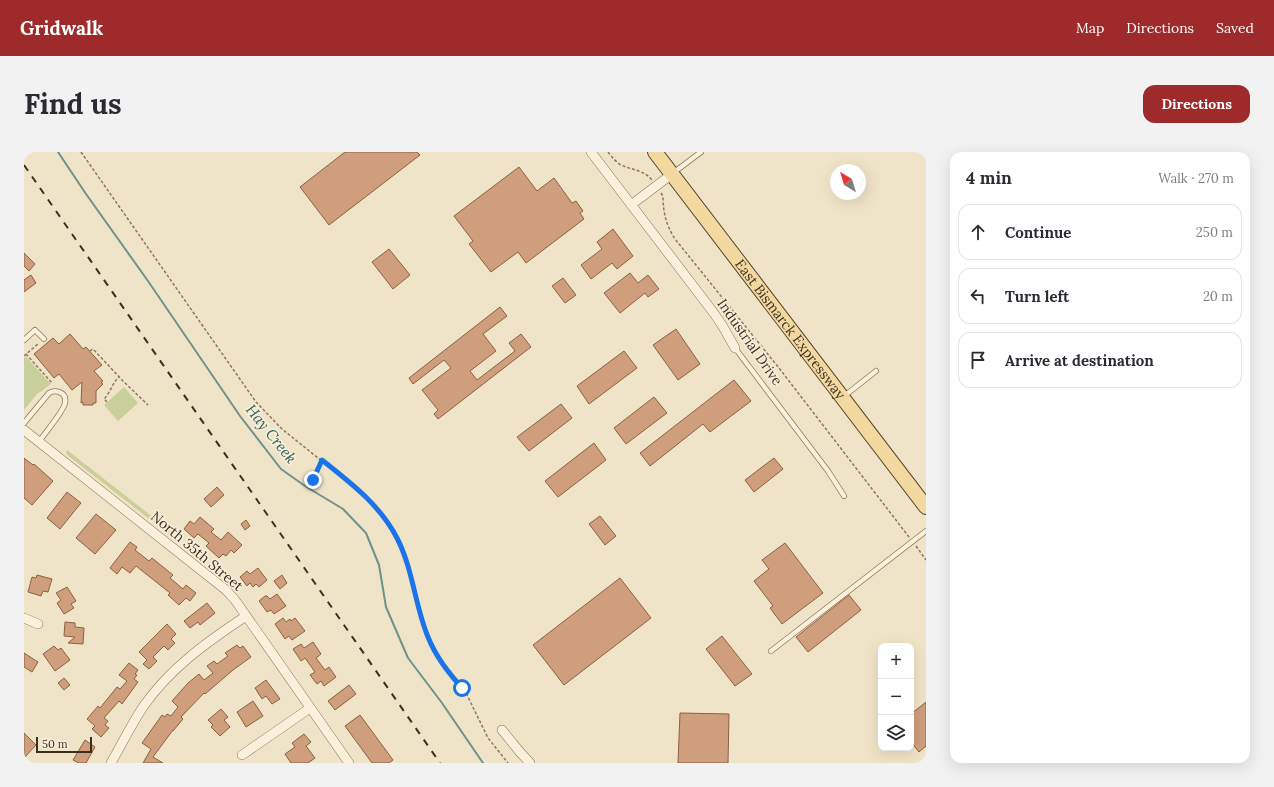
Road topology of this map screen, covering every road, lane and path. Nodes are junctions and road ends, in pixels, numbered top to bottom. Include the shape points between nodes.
1 (81, 152) edge
2 (591, 152) edge
3 (608, 152) edge
4 (655, 152) edge
5 (700, 152) edge
6 (672, 174) junction
7 (657, 185) junction
8 (631, 205) junction
9 (44, 339) joint
10 (24, 340) edge
11 (735, 348) joint
12 (90, 351) dead end
13 (26, 354) junction
14 (24, 356) edge
15 (876, 371) dead end
16 (119, 377) junction
17 (52, 382) dead end
18 (842, 397) junction
19 (107, 402) dead end
20 (148, 405) dead end
21 (24, 423) edge
22 (24, 430) edge
23 (39, 442) junction
24 (322, 460) junction
25 (313, 480) dead end
26 (844, 496) dead end
27 (926, 507) edge
28 (926, 531) edge
29 (912, 542) junction
30 (926, 560) edge
31 (246, 616) junction
32 (24, 618) edge
33 (38, 624) dead end
34 (771, 650) dead end
35 (310, 708) junction
36 (502, 730) dead end
37 (242, 755) dead end
38 (111, 763) edge
39 (349, 763) edge
40 (508, 763) edge
41 (530, 763) edge

1 - 24 path via 250,395 275,422
2 - 8 street, Industrial Drive
3 - 7 path via 615,161 647,174
4 - 6 main road, East Bismarck Expressway
5 - 6 lane
6 - 7 street
6 - 18 main road, East Bismarck Expressway
7 - 8 street
7 - 29 path via 663,196 664,215 674,239 779,368
8 - 11 street, Industrial Drive via 713,312
9 - 10 lane via 35,330
9 - 13 path
11 - 26 lane, Industrial Drive
12 - 16 path via 93,349
13 - 14 path
13 - 17 path
15 - 18 lane
16 - 19 path via 104,399
16 - 20 path
18 - 27 main road, East Bismarck Expressway
21 - 23 lane via 49,393 58,391 64,396 64,407
22 - 23 street, North 35th Street
23 - 31 street, North 35th Street via 213,579 231,595
24 - 25 path
24 - 40 path via 364,495 390,525 404,554 431,645 444,667 466,693 488,738
28 - 29 lane
29 - 30 path
29 - 34 lane
31 - 35 street, North 35th Street
31 - 38 street via 198,650 172,673 144,707
32 - 33 street
35 - 37 street
35 - 39 street, North 35th Street
36 - 41 street

